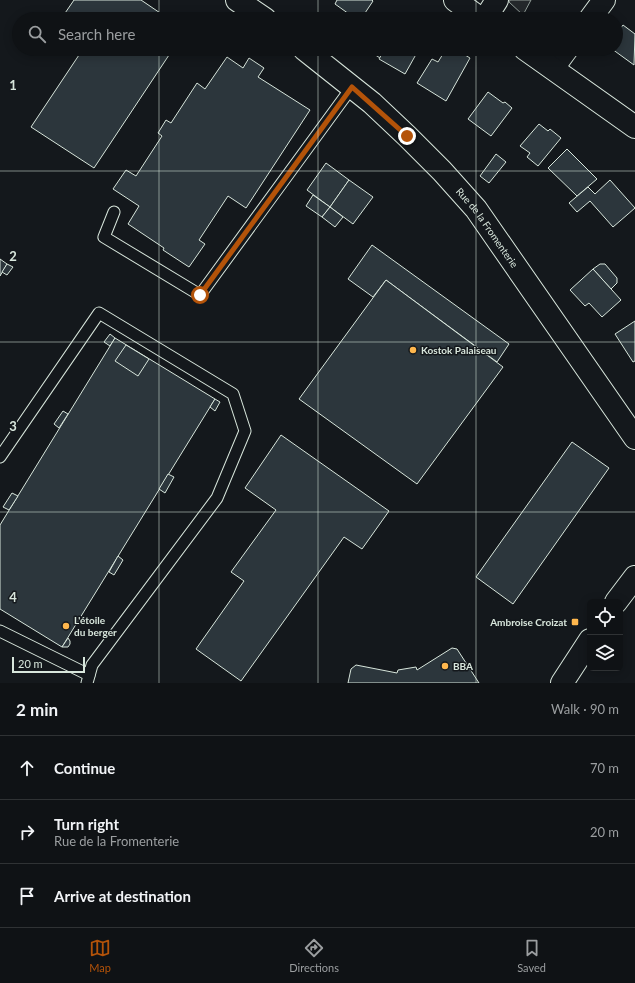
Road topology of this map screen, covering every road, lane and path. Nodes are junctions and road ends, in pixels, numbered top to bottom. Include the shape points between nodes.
1 (237, 0) edge
2 (455, 0) edge
3 (497, 0) edge
4 (604, 0) edge
5 (255, 12) edge
6 (471, 12) edge
7 (489, 12) edge
8 (595, 12) edge
9 (313, 56) edge
10 (535, 56) edge
11 (562, 56) edge
12 (553, 68) junction
13 (352, 87) junction
14 (635, 127) edge
15 (114, 212) dead end
16 (635, 438) edge
17 (0, 457) edge
18 (635, 577) edge
19 (618, 599) edge
20 (0, 631) edge
21 (587, 645) edge
22 (88, 679) edge
23 (562, 683) edge

1 - 5 street
2 - 6 street
3 - 7 street
4 - 8 street
9 - 13 street, Rue de la Fromenterie
10 - 12 street
11 - 12 street
12 - 14 street
13 - 15 lane via 200,295 104,237
13 - 16 street, Rue de la Fromenterie via 407,136 476,209
17 - 22 lane via 99,313 233,394 245,431 217,498 92,665
18 - 19 street
20 - 22 lane
21 - 23 street

